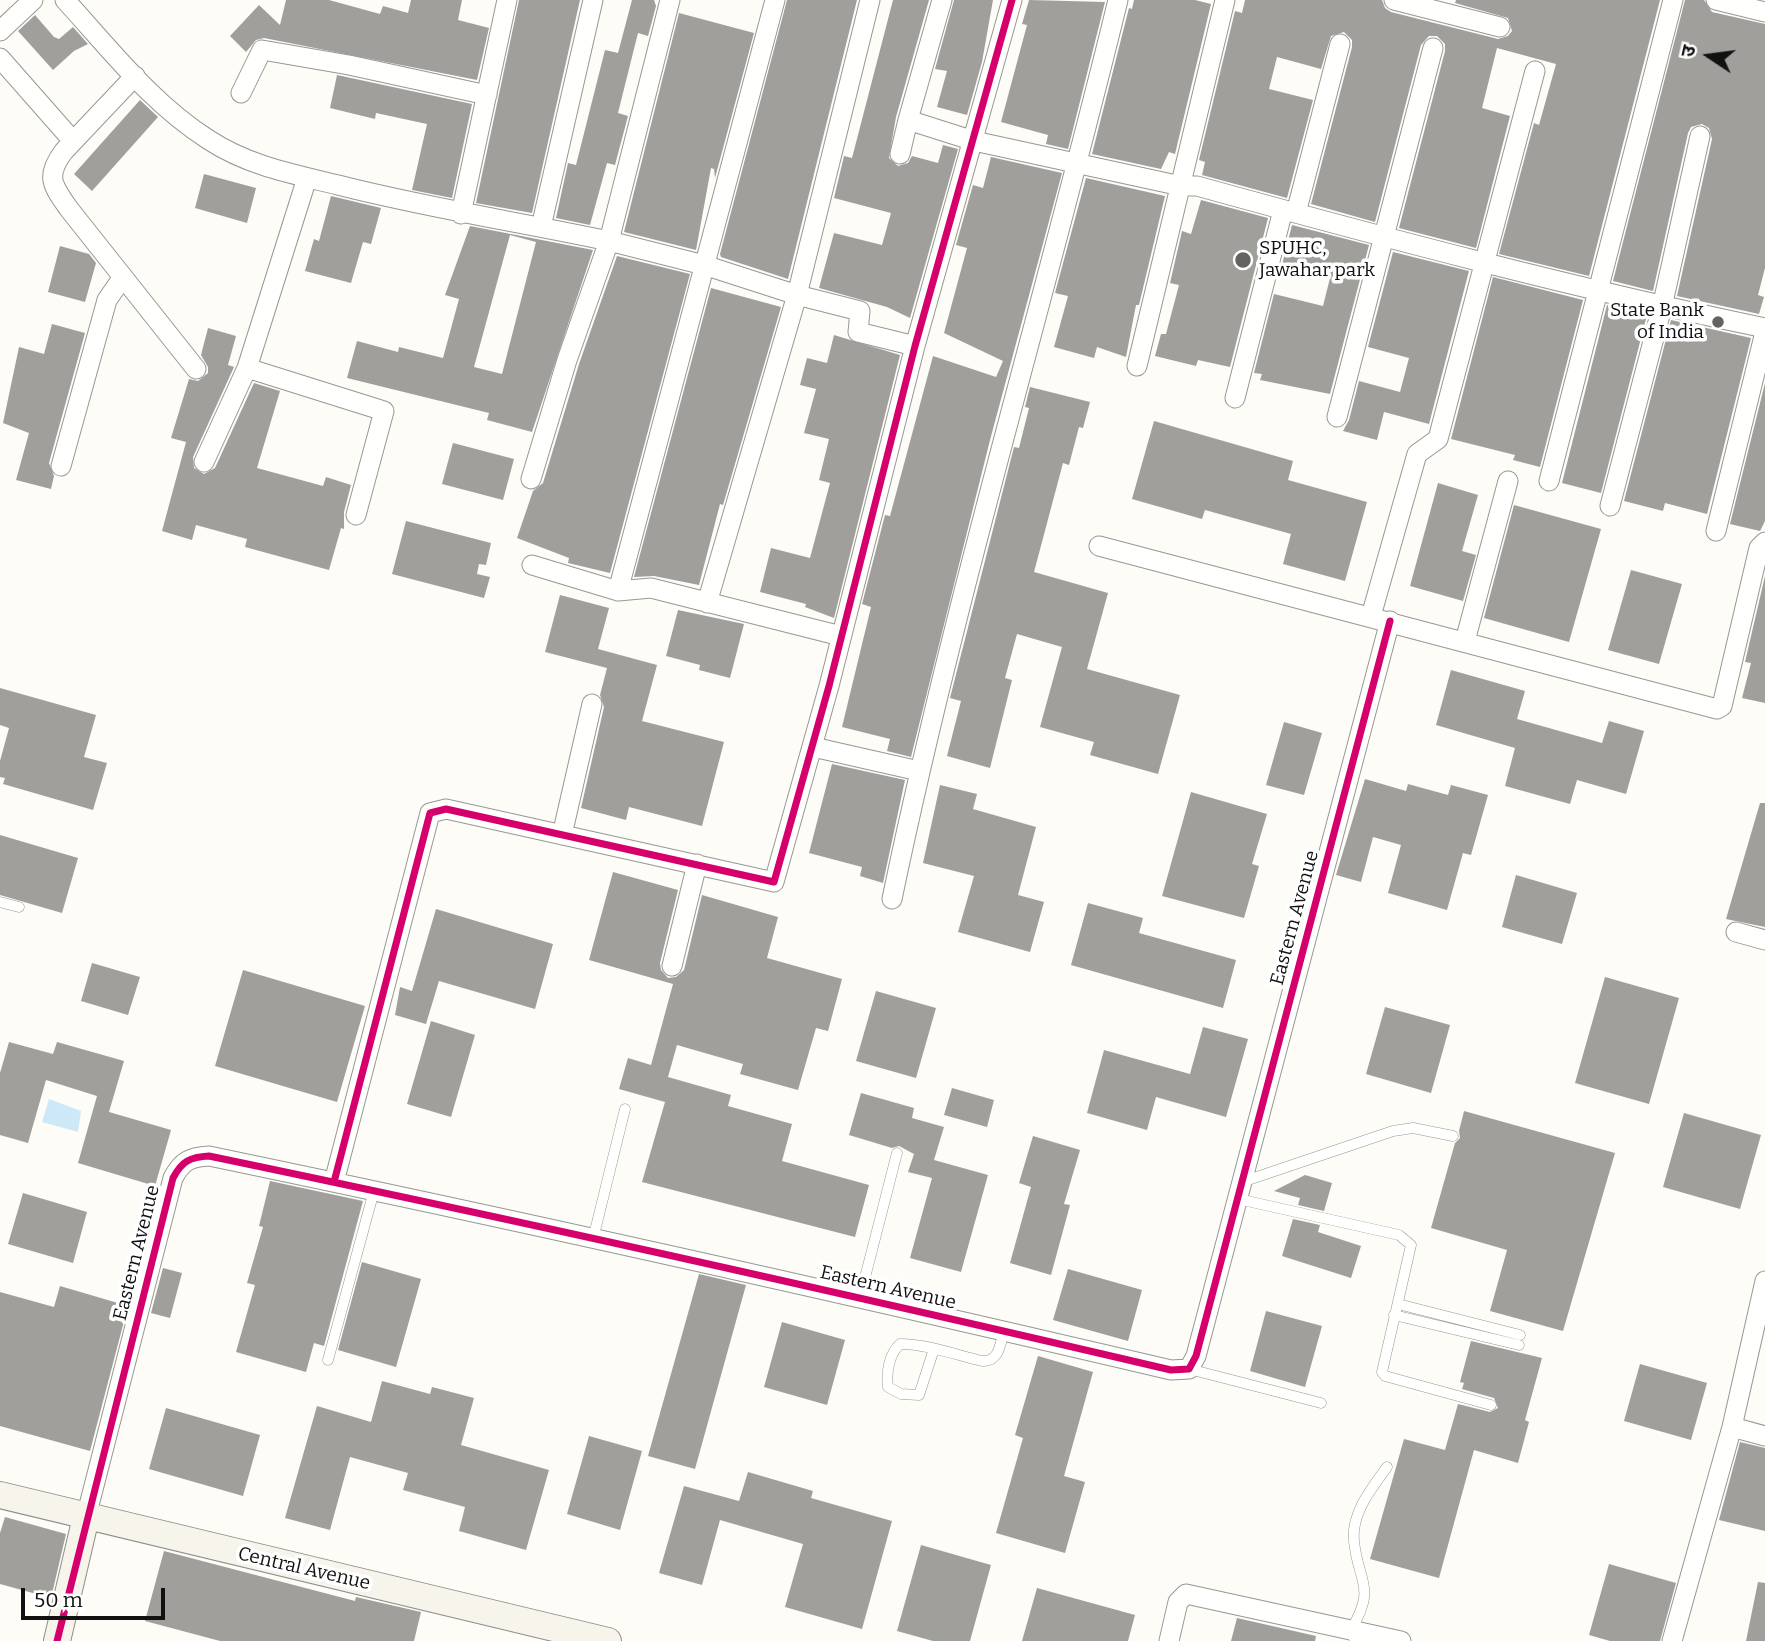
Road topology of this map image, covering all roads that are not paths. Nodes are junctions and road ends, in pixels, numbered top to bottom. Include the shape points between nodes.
1 (33, 0) edge
2 (65, 0) edge
3 (507, 0) edge
4 (593, 0) edge
5 (670, 0) edge
6 (775, 0) edge
7 (870, 0) edge
8 (942, 0) edge
9 (1012, 0) edge
10 (1118, 0) edge
11 (1225, 0) edge
12 (1394, 0) edge
13 (1673, 0) edge
14 (1716, 0) edge
15 (1765, 12) edge
16 (1500, 27) dead end
17 (0, 31) edge
18 (1340, 44) dead end
19 (1433, 48) dead end
20 (0, 58) edge
21 (1535, 71) dead end
22 (135, 76) junction
23 (241, 93) dead end
24 (487, 95) junction
25 (908, 120) junction
26 (1700, 136) dead end
27 (73, 141) junction
28 (974, 141) junction
29 (900, 154) dead end
30 (1074, 163) junction
31 (307, 178) junction
32 (1181, 186) junction
33 (1289, 211) junction
34 (461, 214) junction
35 (541, 227) junction
36 (1385, 238) junction
37 (609, 241) junction
38 (1487, 261) junction
39 (704, 265) junction
40 (123, 277) junction
41 (1600, 290) junction
42 (797, 295) junction
43 (1662, 307) junction
44 (1765, 330) edge
45 (915, 346) junction
46 (1137, 366) dead end
47 (247, 368) junction
48 (196, 369) dead end
49 (1235, 398) dead end
50 (1337, 417) dead end
51 (204, 462) dead end
52 (61, 466) dead end
53 (531, 479) dead end
54 (1508, 481) dead end
55 (1549, 481) dead end
56 (1610, 506) dead end
57 (356, 515) dead end
58 (1716, 531) dead end
59 (1765, 542) edge
60 (1099, 546) dead end
61 (532, 565) dead end
62 (618, 591) junction
63 (707, 603) junction
64 (1380, 618) junction
65 (841, 636) junction
66 (1465, 641) junction
67 (592, 704) dead end
68 (813, 747) junction
69 (919, 771) junction
70 (562, 835) junction
71 (697, 864) junction
72 (892, 899) dead end
73 (0, 902) edge
74 (19, 907) dead end
75 (1736, 932) dead end
76 (1765, 940) edge
77 (672, 966) dead end
78 (625, 1109) dead end
79 (1453, 1136) dead end
80 (897, 1153) dead end
81 (334, 1182) junction
82 (1240, 1190) junction
83 (374, 1191) junction
84 (593, 1239) junction
85 (1765, 1281) edge
86 (860, 1297) junction
87 (1398, 1304) junction
88 (1394, 1315) junction
89 (1004, 1331) junction
90 (934, 1349) junction
91 (328, 1360) dead end
92 (1189, 1369) junction
93 (1321, 1403) dead end
94 (1491, 1405) dead end
95 (1732, 1427) junction
96 (1765, 1436) edge
97 (1387, 1467) dead end
98 (0, 1495) edge
99 (86, 1517) junction
100 (1353, 1636) edge
101 (57, 1641) edge
102 (608, 1641) edge
103 (1169, 1641) edge
104 (1401, 1641) edge
105 (1672, 1641) edge

1 - 17 street
2 - 22 street
3 - 24 street
4 - 35 street
5 - 37 street
6 - 39 street
7 - 42 street
8 - 25 street
9 - 28 street
10 - 30 street
11 - 32 street
12 - 16 street
13 - 41 street
14 - 15 street
18 - 33 street
19 - 36 street
20 - 27 street
21 - 38 street, Eastern Avenue
22 - 27 street
22 - 31 street via 210,141 239,157
23 - 24 street via 262,51
24 - 34 street
25 - 28 street
25 - 29 street
26 - 43 street
27 - 40 street via 54,164 55,190
28 - 30 street
28 - 45 street
30 - 32 street
30 - 69 street
31 - 34 street
31 - 47 street
32 - 33 street via 1197,186
32 - 46 street
33 - 36 street
33 - 49 street
34 - 35 street
35 - 37 street
36 - 38 street
36 - 50 street
37 - 39 street
37 - 53 street
38 - 41 street
38 - 64 street, Eastern Avenue via 1438,439 1416,454
39 - 42 street
39 - 62 street
40 - 48 street
40 - 52 street via 107,300
41 - 43 street
41 - 55 street
42 - 45 street via 860,311 858,332
42 - 63 street
43 - 44 street
43 - 56 street
44 - 58 street
45 - 65 street
47 - 51 street
47 - 57 street via 384,411
54 - 66 street
59 - 66 street via 1759,548 1719,709
60 - 64 street
61 - 62 street
62 - 63 street via 651,588
63 - 65 street
64 - 66 street
64 - 82 street, Eastern Avenue
65 - 68 street
67 - 70 street
68 - 69 street
68 - 71 street via 774,882
69 - 72 street
70 - 71 street
70 - 81 street via 446,809 430,813
71 - 77 street
73 - 74 lane
75 - 76 street
78 - 84 lane
79 - 82 lane via 1413,1128 1394,1131
80 - 86 lane
81 - 83 street, Eastern Avenue
81 - 99 street, Eastern Avenue via 209,1156 193,1156 181,1164 173,1178
82 - 87 lane via 1403,1237 1411,1245
82 - 92 street, Eastern Avenue
83 - 84 street, Eastern Avenue
83 - 91 lane
84 - 86 street, Eastern Avenue
85 - 95 street
86 - 89 street, Eastern Avenue
87 - 88 lane
87 - 88 lane via 1519,1340
88 - 94 lane via 1382,1364 1385,1376
89 - 90 lane via 991,1361
89 - 92 street, Eastern Avenue via 1171,1370
90 - 90 lane via 900,1344 890,1362 888,1387 901,1394 919,1395
92 - 93 lane
95 - 96 street
95 - 105 street
97 - 100 lane via 1365,1498 1355,1531 1366,1588
98 - 99 street, Central Avenue
99 - 101 street
99 - 102 street, Central Avenue
100 - 103 street via 1186,1594 1178,1602
100 - 104 street

